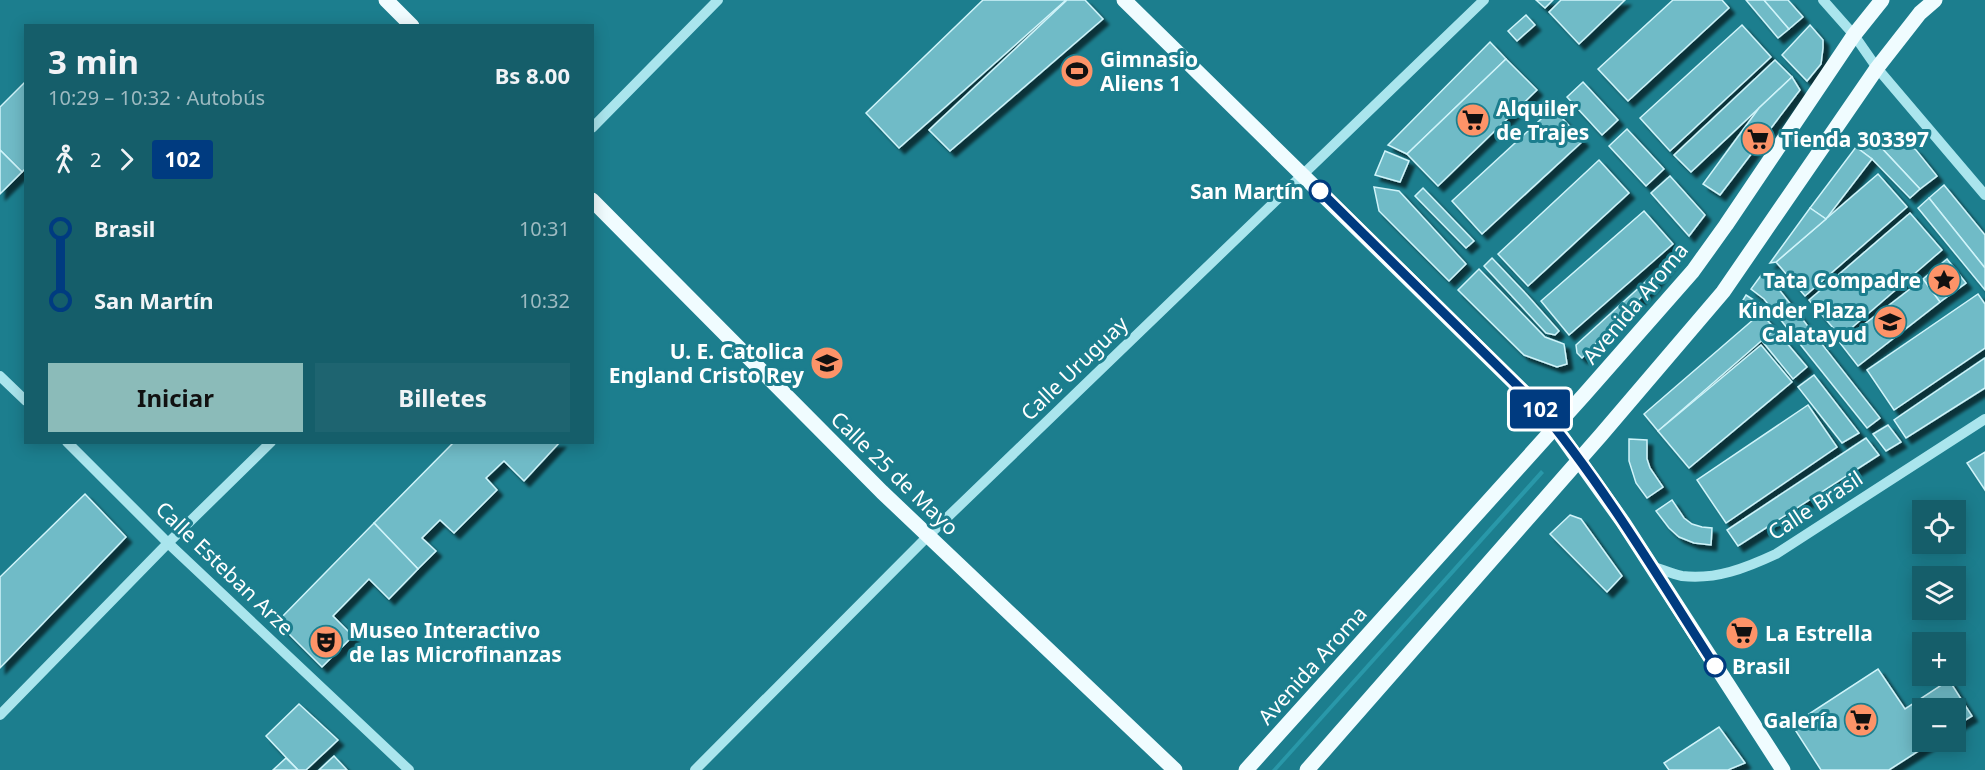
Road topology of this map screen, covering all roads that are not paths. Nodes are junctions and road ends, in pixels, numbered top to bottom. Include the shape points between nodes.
1 (386, 0) edge
2 (718, 0) edge
3 (1124, 0) edge
4 (1484, 0) edge
5 (1823, 0) edge
6 (1882, 0) edge
7 (1935, 0) edge
8 (410, 24) edge
9 (1854, 35) junction
10 (1877, 68) junction
11 (594, 126) edge
12 (1304, 175) junction
13 (1985, 195) edge
14 (594, 202) edge
15 (0, 376) edge
16 (24, 399) edge
17 (1985, 419) edge
18 (1555, 427) junction
19 (70, 444) edge
20 (269, 444) edge
21 (1579, 460) junction
22 (929, 535) junction
23 (168, 543) junction
24 (1651, 566) junction
25 (0, 715) edge
26 (409, 770) edge
27 (695, 770) edge
28 (1175, 770) edge
29 (1246, 770) edge
30 (1307, 770) edge
31 (1783, 770) edge

1 - 8 main road
2 - 11 street
3 - 12 main road
4 - 12 street, Calle Uruguay
5 - 9 street
6 - 9 main road, Avenida Aroma
7 - 10 main road
9 - 10 street
9 - 18 main road, Avenida Aroma via 1693,271
10 - 13 street
10 - 21 main road via 1723,292
12 - 18 main road
12 - 22 street, Calle Uruguay
14 - 22 main road, Calle 25 de Mayo
15 - 16 street
17 - 24 street, Calle Brasil via 1776,554 1745,569 1705,577 1681,576
18 - 21 main road
18 - 29 main road, Avenida Aroma
19 - 23 street, Calle Esteban Arze
20 - 23 street
21 - 24 main road
21 - 30 main road
22 - 27 street, Calle Uruguay
22 - 28 main road, Calle 25 de Mayo
23 - 25 street
23 - 26 street, Calle Esteban Arze
24 - 31 main road

